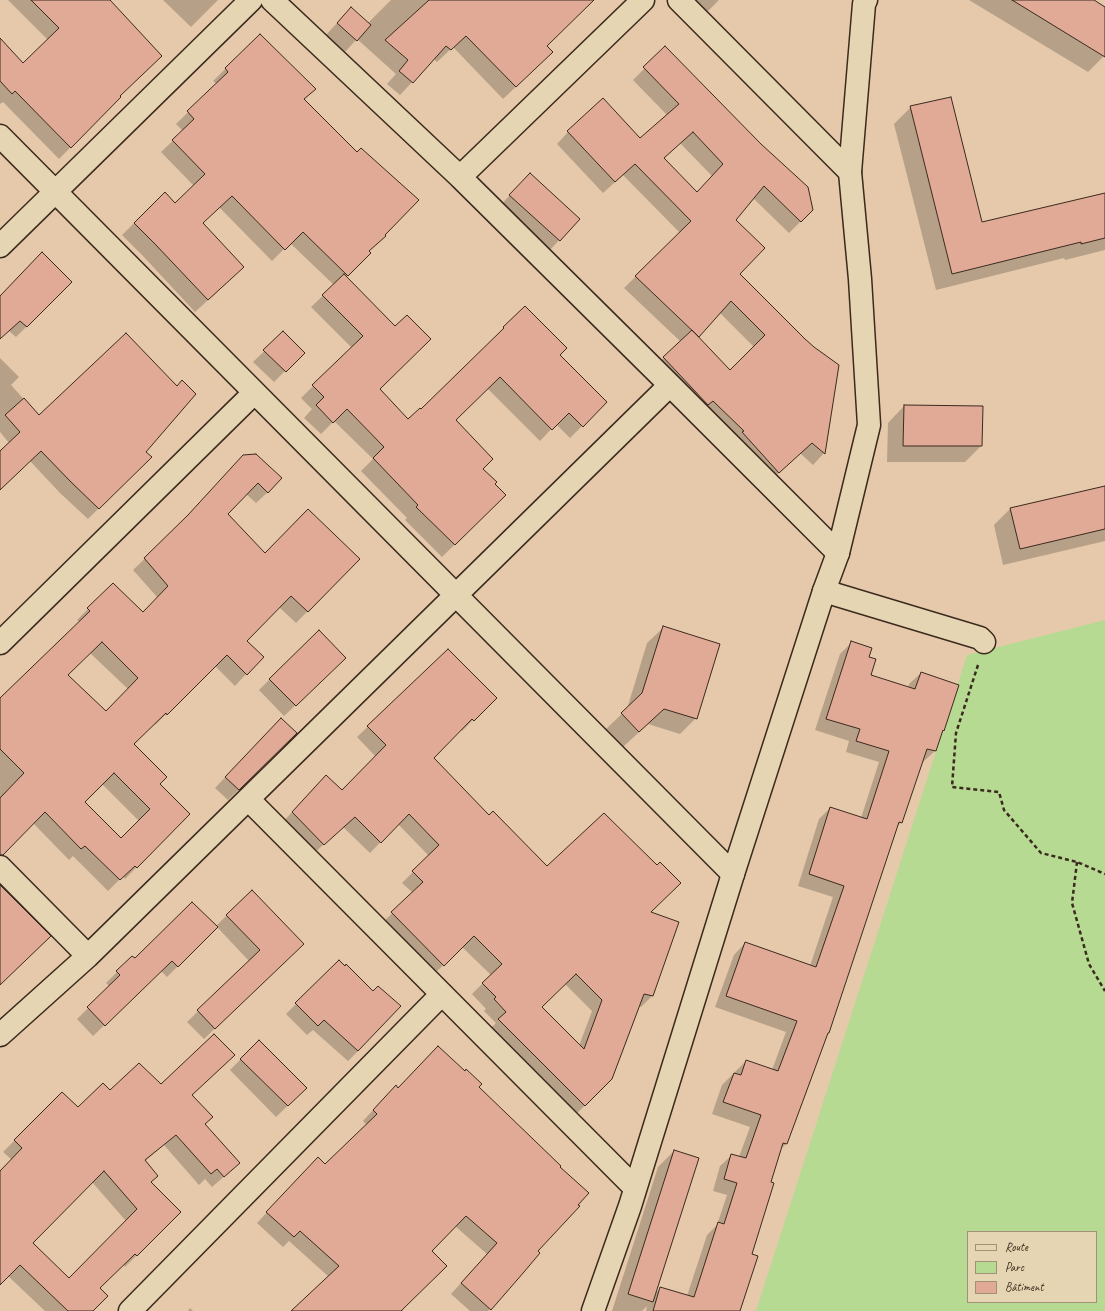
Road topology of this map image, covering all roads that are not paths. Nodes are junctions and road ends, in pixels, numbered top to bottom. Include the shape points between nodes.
1 (251, 0) edge
2 (272, 0) edge
3 (643, 0) edge
4 (679, 0) edge
5 (866, 0) edge
6 (0, 136) edge
7 (850, 172) junction
8 (460, 177) junction
9 (55, 192) junction
10 (0, 246) edge
11 (670, 385) junction
12 (254, 393) junction
13 (838, 553) junction
14 (824, 591) junction
15 (456, 596) junction
16 (984, 642) road end
17 (0, 643) edge
18 (248, 799) junction
19 (0, 867) edge
20 (733, 874) junction
21 (88, 956) junction
22 (442, 994) junction
23 (0, 1035) edge
24 (635, 1188) junction
25 (130, 1311) edge
26 (593, 1311) edge

1 - 9 street
2 - 8 street
3 - 8 street
4 - 7 street
5 - 7 street
6 - 9 street
7 - 13 street via 869,424
8 - 11 street
9 - 10 street
9 - 12 street
11 - 13 street
11 - 15 street
12 - 15 street
12 - 17 street
13 - 14 street
14 - 16 street via 980,638
14 - 20 street
15 - 18 street
15 - 20 street
18 - 21 street
18 - 22 street
19 - 21 street
20 - 24 street
21 - 23 street
22 - 24 street
22 - 25 street
24 - 26 street

